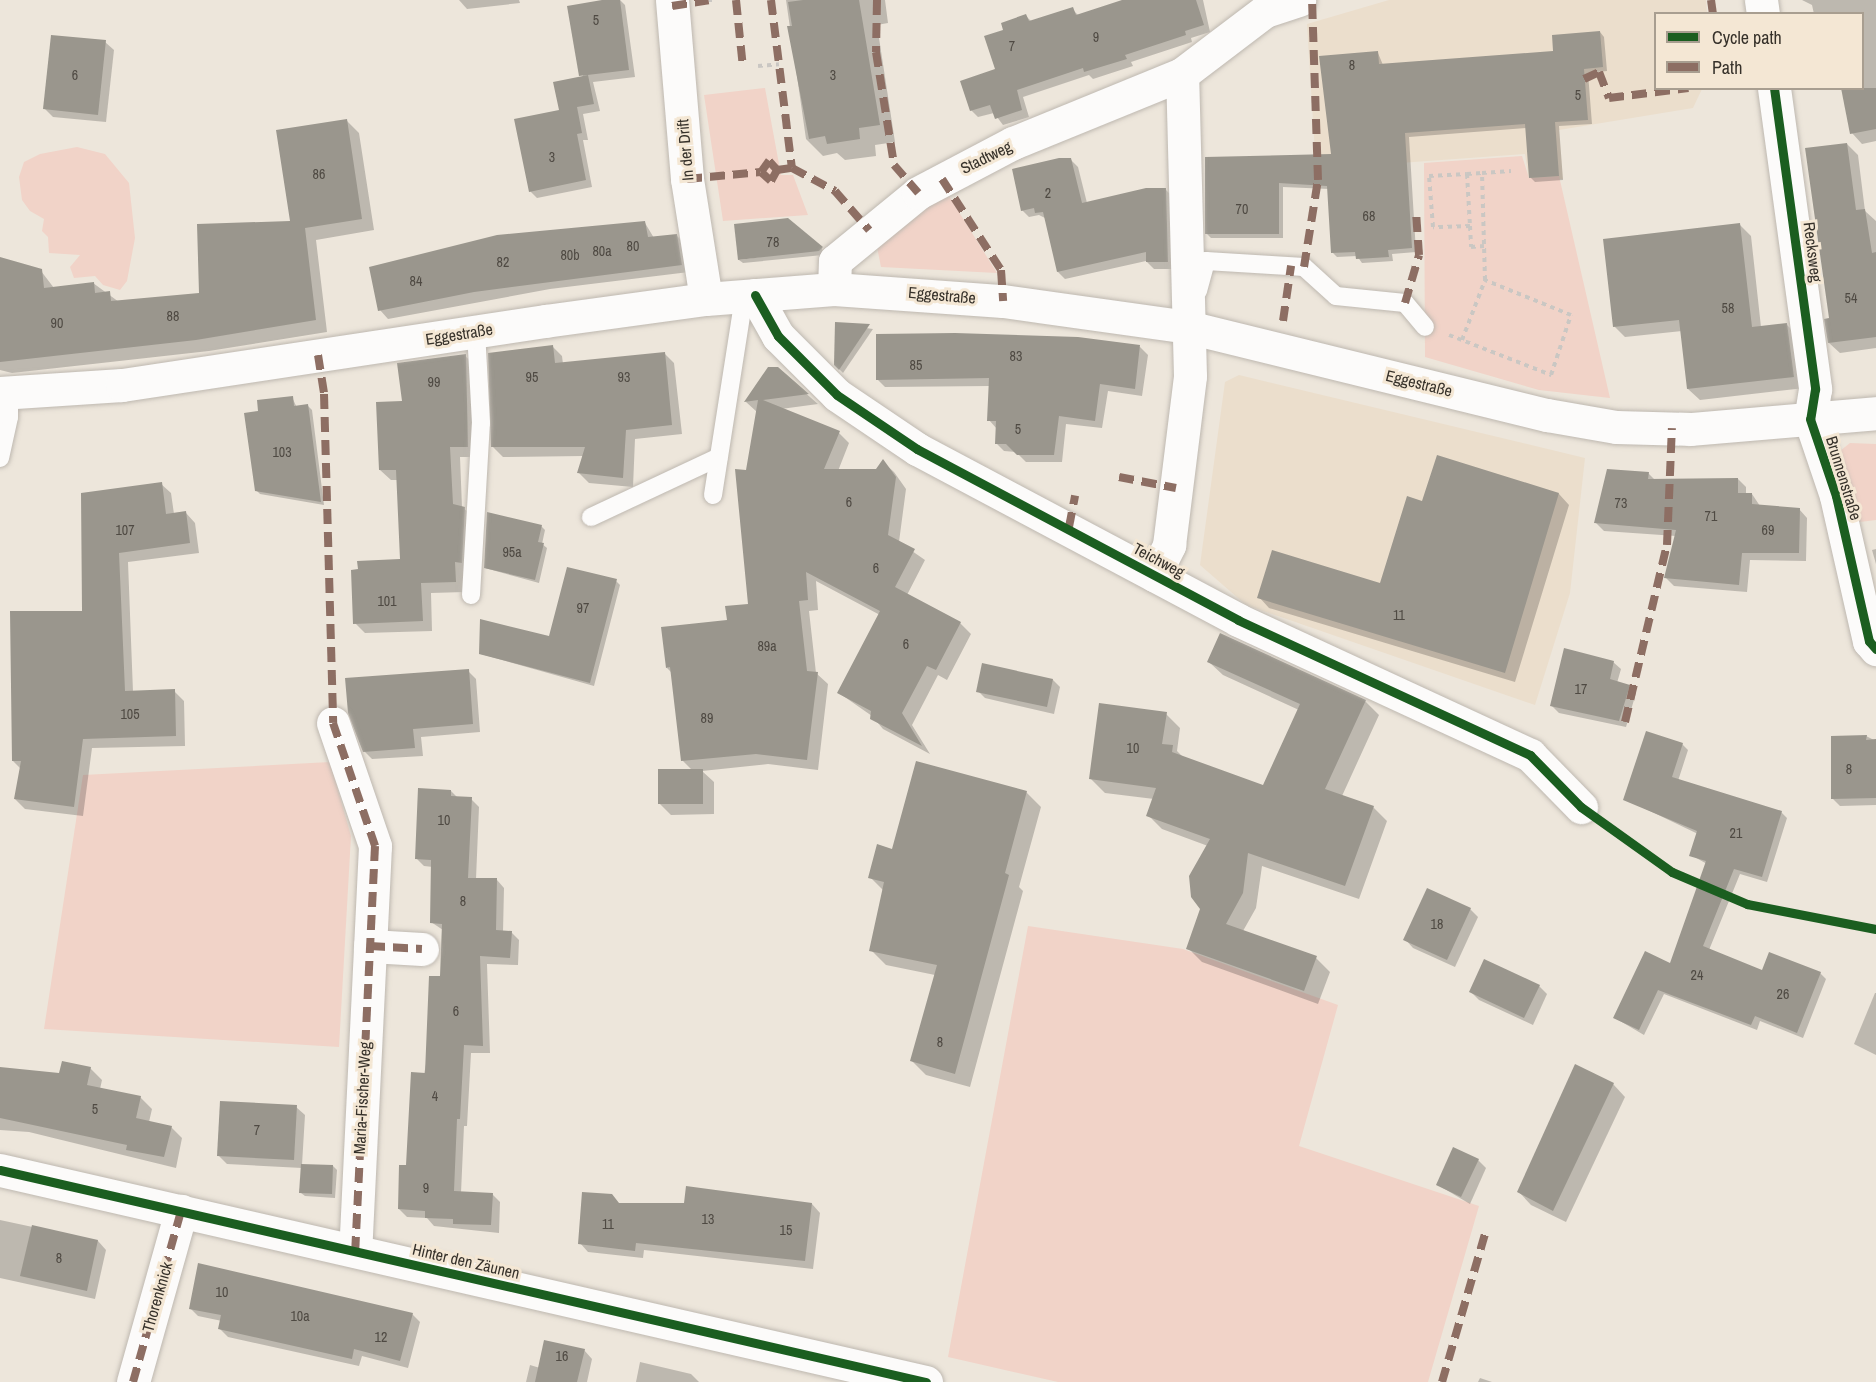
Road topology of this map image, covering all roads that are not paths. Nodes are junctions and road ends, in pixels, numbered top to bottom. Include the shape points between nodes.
1 (672, 0) edge
2 (1299, 0) edge
3 (1182, 74) junction
4 (1774, 90) edge
5 (834, 289) junction
6 (749, 295) junction
7 (706, 300) junction
8 (1188, 327) junction
9 (1425, 327) road end
10 (476, 331) junction
11 (5, 393) edge
12 (1876, 413) edge
13 (1810, 419) junction
14 (719, 457) junction
15 (0, 458) edge
16 (714, 495) dead end
17 (591, 517) dead end
18 (1154, 575) junction
19 (471, 595) dead end
20 (1876, 649) edge
21 (333, 723) dead end
22 (1581, 807) dead end
23 (370, 946) junction
24 (422, 949) dead end
25 (0, 1170) edge
26 (181, 1211) junction
27 (355, 1251) junction
28 (133, 1382) edge
29 (926, 1382) edge

1 - 7 street, In der Drift via 687,179
2 - 3 street, Stadtweg via 1265,11
3 - 5 street, Stadtweg via 1013,143 918,193 835,261
3 - 8 street
4 - 13 street, Recksweg via 1815,389
5 - 6 street, Eggestraße
5 - 8 street, Eggestraße via 1004,301
6 - 7 street, Eggestraße
6 - 14 lane
6 - 18 street, Teichweg via 778,336 837,395 918,449
7 - 10 street, Eggestraße
8 - 9 lane via 1206,261 1304,267 1336,296 1405,303
8 - 13 street, Eggestraße via 1547,415 1616,427 1691,429
8 - 18 street, Teichweg via 1190,376 1169,545
10 - 11 street, Eggestraße via 122,385
10 - 19 lane via 481,423
11 - 15 lane via 9,417
12 - 13 street, Eggestraße
13 - 20 street, Brunnenstraße via 1836,496 1869,641
14 - 16 lane
14 - 17 lane
18 - 22 street, Teichweg via 1238,621 1530,755
21 - 23 street, Maria-Fischer-Weg via 375,846
23 - 24 street
23 - 27 street, Maria-Fischer-Weg
25 - 26 street, Hinter den Zäunen
26 - 27 street, Hinter den Zäunen
26 - 28 street, Thorenknick
27 - 29 street, Hinter den Zäunen

